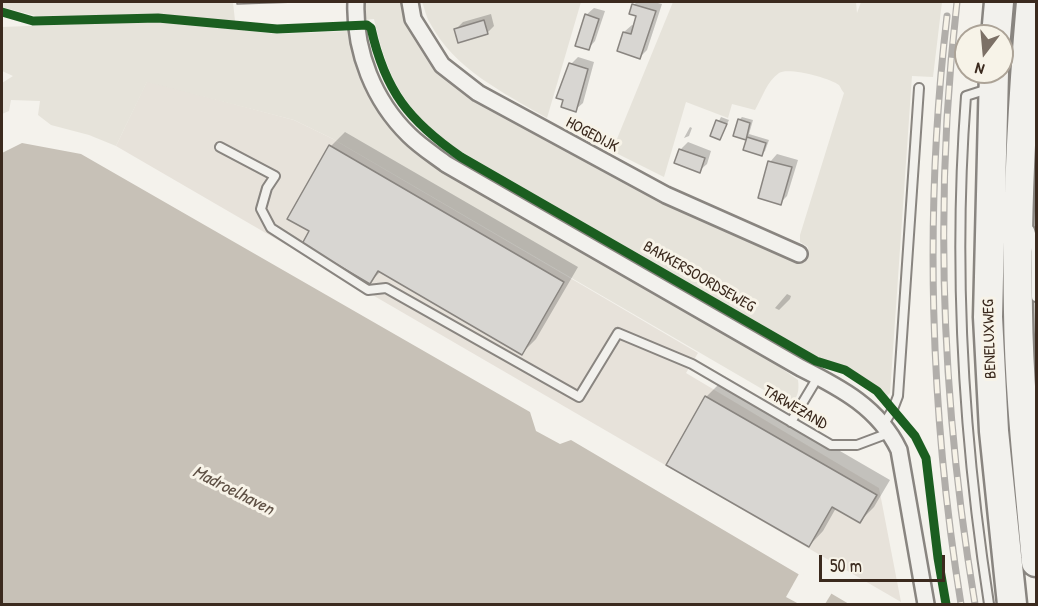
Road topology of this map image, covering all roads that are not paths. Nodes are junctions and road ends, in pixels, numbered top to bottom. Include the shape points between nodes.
1 (356, 2) edge
2 (410, 2) edge
3 (999, 2) edge
4 (1031, 2) edge
5 (997, 24) edge
6 (986, 84) edge
7 (993, 84) edge
8 (919, 87) dead end
9 (220, 147) dead end
10 (1020, 193) junction
11 (799, 254) dead end
12 (1036, 297) edge
13 (818, 377) junction
14 (791, 422) junction
15 (887, 428) junction
16 (1036, 562) edge
17 (926, 604) edge
18 (989, 604) edge
19 (1012, 604) edge

1 - 13 street, BAKKERSOORDSEWEG via 366,71 386,108 410,136 446,164
2 - 11 street, HOGEDIJK via 413,19 442,65 478,93 666,195
3 - 5 highway
4 - 10 highway, BENELUXWEG
6 - 18 lane via 966,96 960,222 968,430
7 - 19 highway, BENELUXWEG via 988,317 994,431
8 - 15 lane via 898,396
9 - 14 lane, TARWEZAND via 275,176 261,209 271,228 368,290 386,288 579,398 618,333 692,364
10 - 12 lane, BENELUXWEG via 1036,251
10 - 16 highway, BENELUXWEG via 1018,312
13 - 14 lane
13 - 15 street, BAKKERSOORDSEWEG via 865,406
14 - 15 lane, TARWEZAND via 831,445 857,445
15 - 17 street, BAKKERSOORDSEWEG via 898,450

